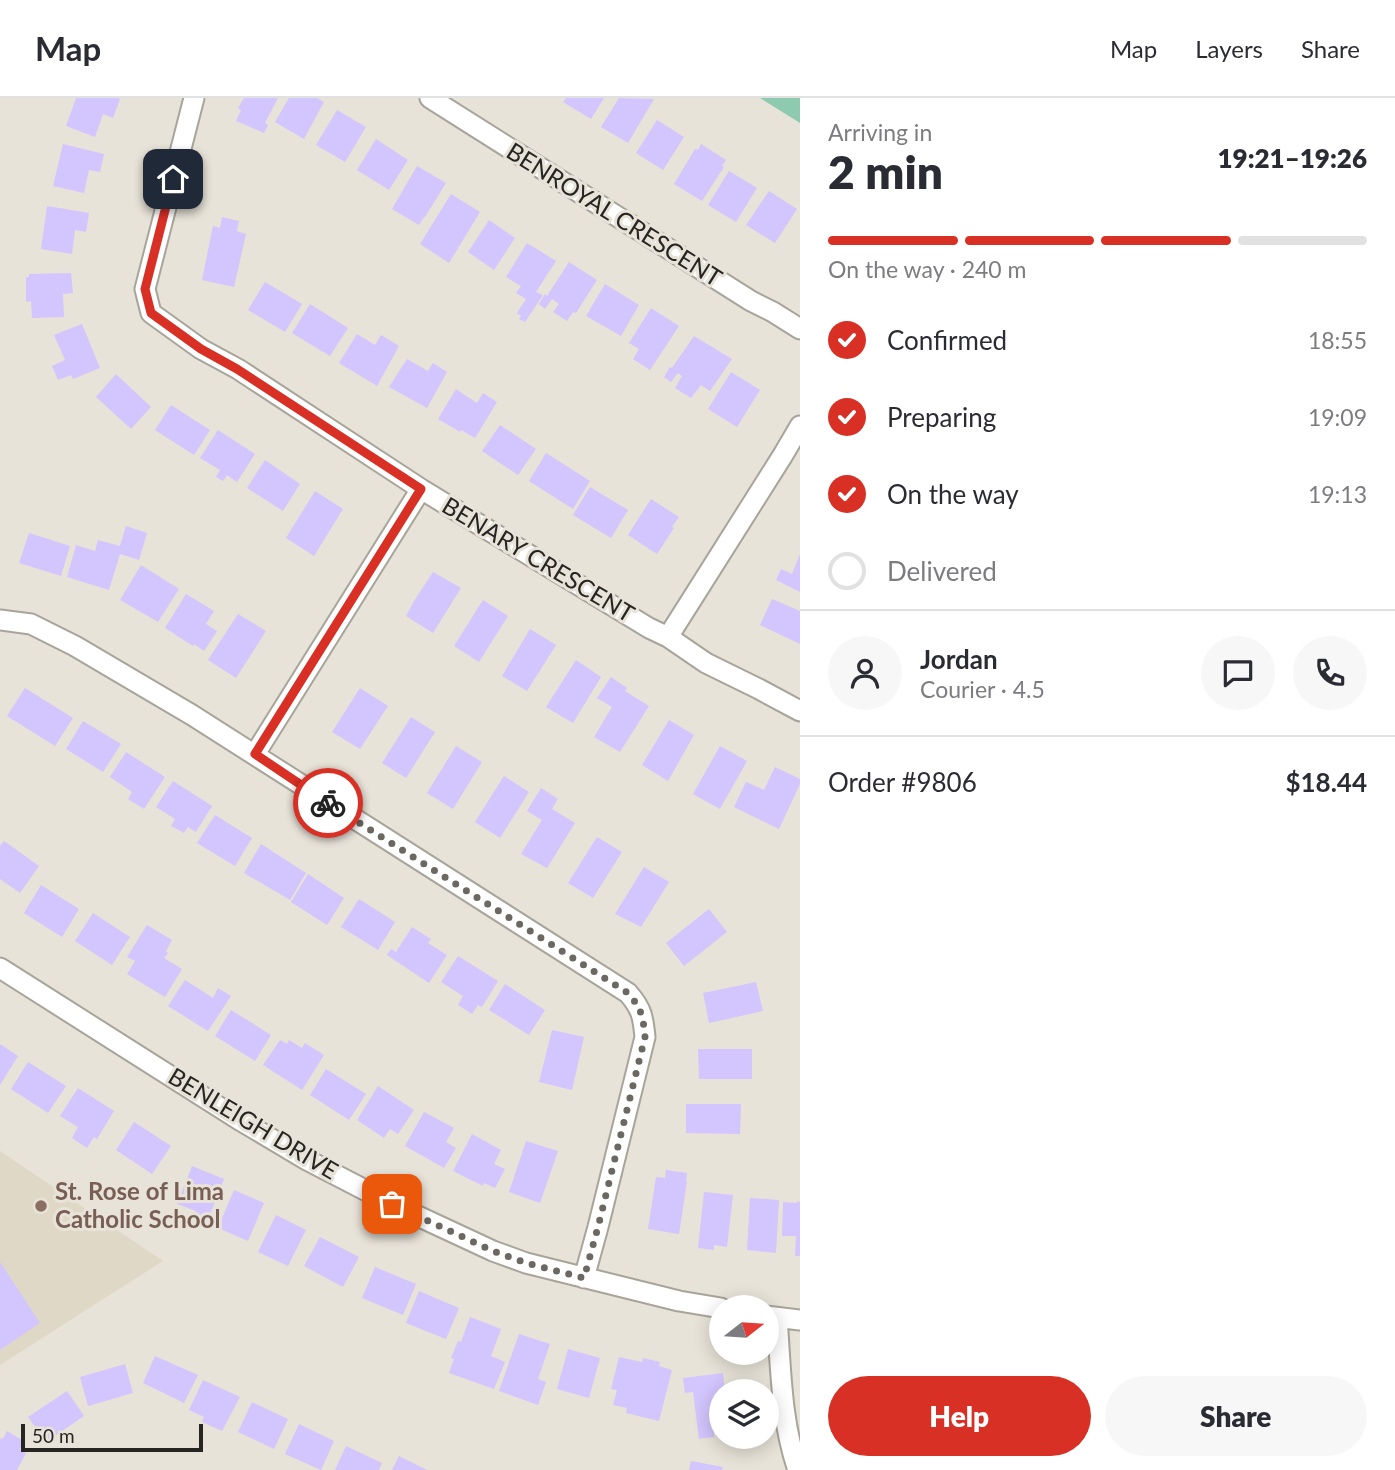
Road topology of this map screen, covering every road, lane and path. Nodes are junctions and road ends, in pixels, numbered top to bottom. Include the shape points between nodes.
1 (194, 98) edge
2 (430, 98) edge
3 (800, 329) edge
4 (800, 426) edge
5 (421, 489) junction
6 (0, 620) edge
7 (668, 637) junction
8 (800, 711) edge
9 (255, 754) junction
10 (0, 968) edge
11 (584, 1278) junction
12 (709, 1306) edge
13 (779, 1318) edge
14 (800, 1320) edge
15 (779, 1365) edge
16 (798, 1470) edge

1 - 5 street, BENARY CRESCENT via 145,289 151,313
2 - 3 street, BENROYAL CRESCENT
4 - 7 street
5 - 7 street, BENARY CRESCENT
5 - 9 street
6 - 9 street via 31,624 75,646
7 - 8 street, BENARY CRESCENT via 706,663
9 - 11 street via 628,993 639,1006 645,1037
10 - 11 street, BENLEIGH DRIVE via 307,1160 493,1251
11 - 12 street, BENLEIGH DRIVE
13 - 14 street
15 - 16 street

